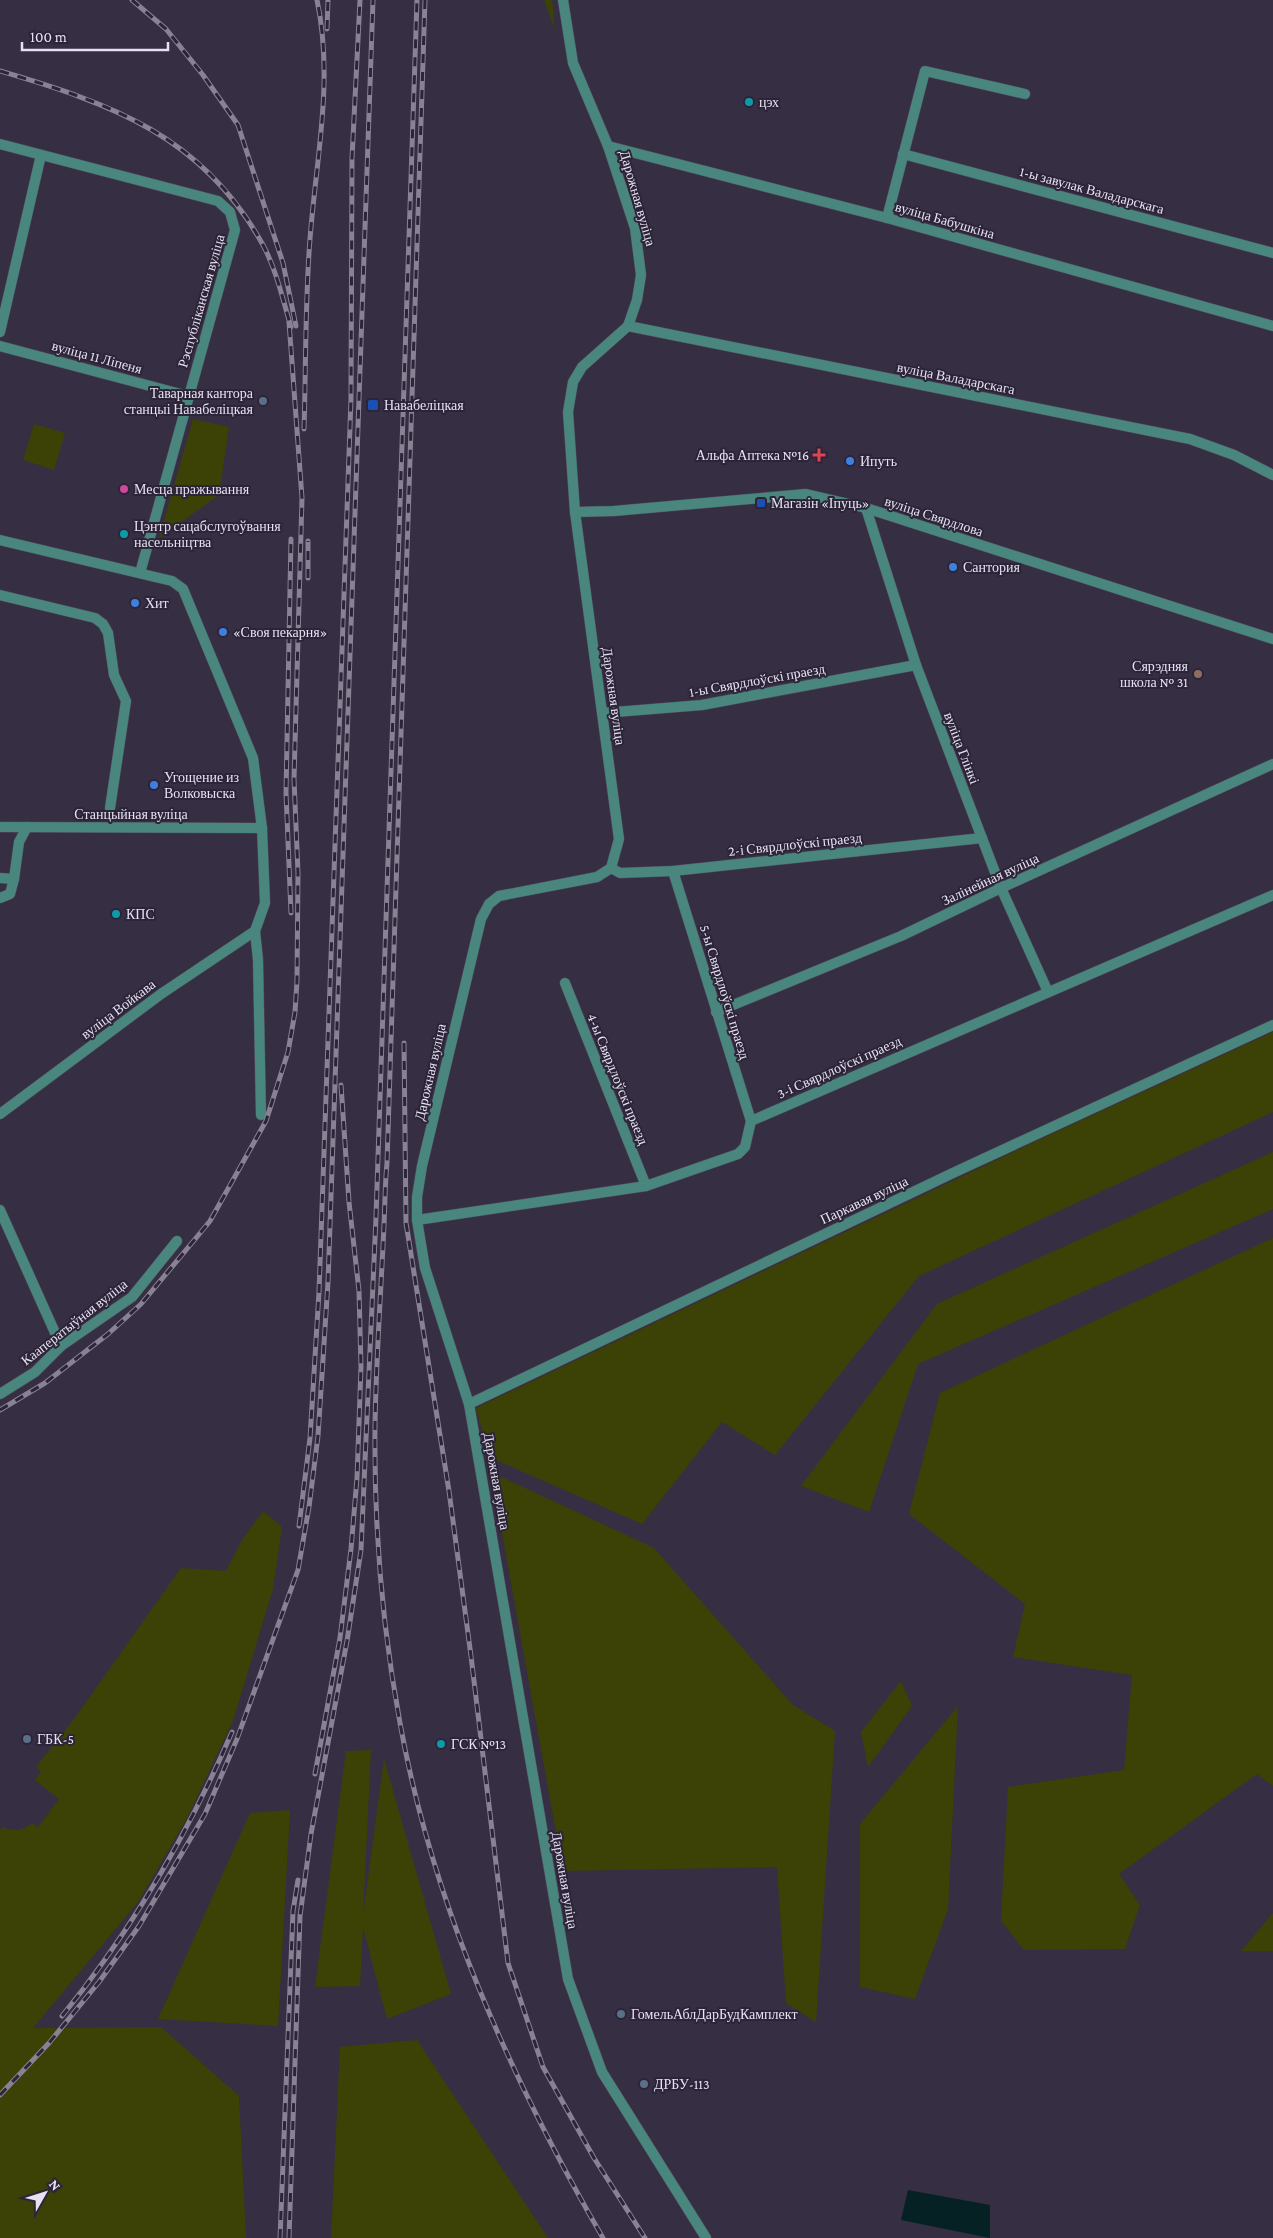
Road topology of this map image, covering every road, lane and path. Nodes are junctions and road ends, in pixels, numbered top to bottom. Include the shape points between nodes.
1 (563, 0) edge
2 (1025, 94) dead end
3 (0, 144) edge
4 (608, 146) junction
5 (903, 154) junction
6 (41, 155) junction
7 (887, 218) junction
8 (1273, 253) edge
9 (628, 326) junction
10 (1273, 326) edge
11 (0, 332) edge
12 (0, 346) edge
13 (188, 396) junction
14 (1273, 475) edge
15 (866, 508) junction
16 (575, 512) junction
17 (0, 540) edge
18 (140, 573) junction
19 (0, 595) edge
20 (1273, 639) edge
21 (916, 665) junction
22 (603, 713) junction
23 (1273, 764) edge
24 (110, 808) dead end
25 (0, 827) edge
26 (27, 827) junction
27 (262, 828) junction
28 (982, 838) junction
29 (611, 868) junction
30 (673, 871) junction
31 (0, 878) edge
32 (14, 879) junction
33 (1001, 888) junction
34 (1273, 895) edge
35 (0, 898) edge
36 (255, 931) junction
37 (564, 983) dead end
38 (1048, 992) junction
39 (716, 1012) junction
40 (1273, 1025) edge
41 (0, 1114) edge
42 (261, 1116) dead end
43 (751, 1121) junction
44 (646, 1186) junction
45 (0, 1210) edge
46 (417, 1220) junction
47 (177, 1241) dead end
48 (61, 1346) junction
49 (0, 1394) edge
50 (469, 1404) junction
51 (706, 2238) edge

1 - 4 street, Дарожная вуліца via 574,63
2 - 5 street via 925,71
3 - 6 street, Рэспубліканская вуліца
4 - 7 street, вуліца Бабушкіна
4 - 9 street, Дарожная вуліца via 639,245 642,275
5 - 7 street
5 - 8 street, 1-ы завулак Валадарскага
6 - 11 street
6 - 13 street, Рэспубліканская вуліца via 218,202 230,212 235,230
7 - 10 street, вуліца Бабушкіна
9 - 14 street, вуліца Валадарскага via 1190,439 1234,455
9 - 16 street, Дарожная вуліца via 582,367 573,382 568,412
12 - 13 street, вуліца 11 Ліпеня
13 - 18 street, Рэспубліканская вуліца
15 - 16 street, вуліца Свярдлова via 806,494
15 - 20 street, вуліца Свярдлова
15 - 21 street, вуліца Глінкі
16 - 22 street, Дарожная вуліца
17 - 18 street
18 - 27 street via 172,581 184,589 253,758
19 - 24 street via 95,618 108,633 114,675 126,701
21 - 22 street, 1-ы Свярдлоўскі праезд via 702,705
21 - 28 street, вуліца Глінкі
22 - 29 street, Дарожная вуліца via 619,839
23 - 33 street, Залінейная вуліца
25 - 26 street, Станцыйная вуліца
26 - 27 street, Станцыйная вуліца
26 - 32 street via 19,842
27 - 36 street via 265,903
28 - 30 street, 2-і Свярдлоўскі праезд
28 - 33 street, вуліца Глінкі
29 - 30 street, 2-і Свярдлоўскі праезд via 620,873
29 - 46 street, Дарожная вуліца via 597,877 499,896 489,904 481,919 422,1166
30 - 39 street, 5-ы Свярдлоўскі праезд
31 - 32 street
32 - 35 street via 10,894
33 - 38 street, вуліца Глінкі
33 - 39 street, Залінейная вуліца via 901,936
34 - 38 street, 3-і Свярдлоўскі праезд
36 - 41 street, вуліца Войкава via 161,994
36 - 42 street
37 - 44 street, 4-ы Свярдлоўскі праезд
38 - 43 street, 3-і Свярдлоўскі праезд
39 - 43 street, 5-ы Свярдлоўскі праезд
40 - 50 street, Паркавая вуліца via 955,1172
43 - 44 street via 745,1147 738,1154
44 - 46 street
45 - 48 street
46 - 50 street, Дарожная вуліца via 425,1268
47 - 48 street, Кааператыўная вуліца via 132,1297
48 - 49 street, Кааператыўная вуліца via 35,1372
50 - 51 street, Дарожная вуліца via 568,1978 602,2072

